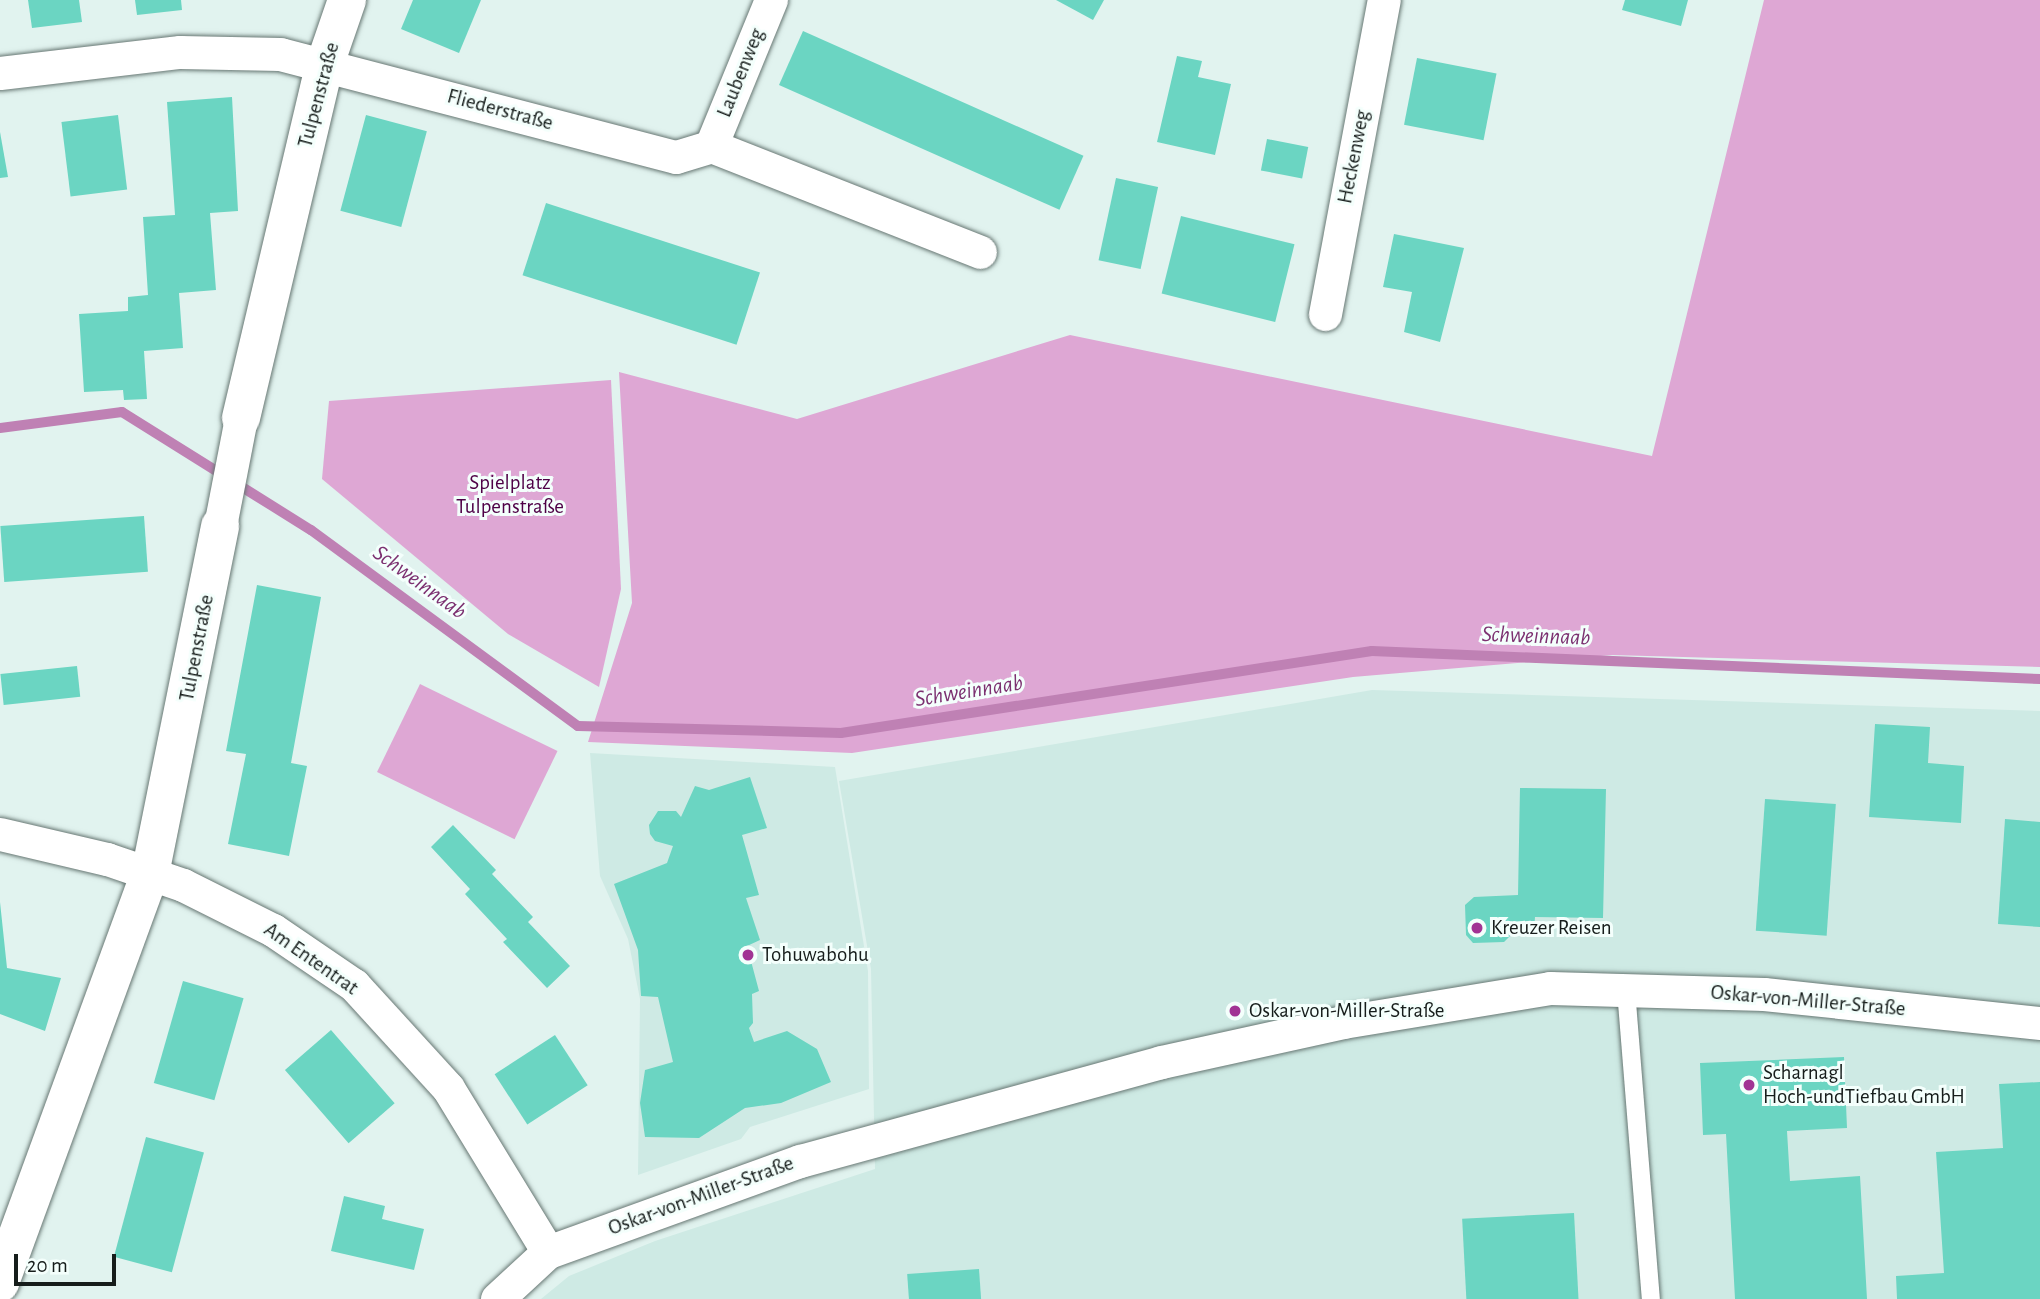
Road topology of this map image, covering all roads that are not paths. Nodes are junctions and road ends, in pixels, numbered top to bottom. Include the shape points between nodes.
1 (347, 0) edge
2 (771, 0) edge
3 (1384, 0) edge
4 (325, 64) junction
5 (0, 73) edge
6 (711, 146) junction
7 (980, 252) dead end
8 (1325, 314) dead end
9 (241, 418) joint
10 (220, 526) joint
11 (0, 834) edge
12 (149, 874) junction
13 (1626, 990) junction
14 (2040, 1023) edge
15 (548, 1252) junction
16 (0, 1283) edge
17 (497, 1299) edge
18 (1651, 1299) edge

1 - 4 street, Tulpenstraße
2 - 6 street, Laubenweg
3 - 8 street, Heckenweg
4 - 5 street, Fliederstraße via 280,54 180,52
4 - 6 street, Fliederstraße via 676,157
4 - 9 street, Tulpenstraße
6 - 7 street
9 - 10 street, Tulpenstraße
10 - 12 street, Tulpenstraße
11 - 12 street, Am Ententrat
12 - 15 street, Am Ententrat via 183,885 273,930 354,985 448,1088
12 - 16 street, Tulpenstraße
13 - 14 street, Oskar-von-Miller-Straße via 1764,994
13 - 15 street, Oskar-von-Miller-Straße via 1550,988 1343,1021 1161,1062 800,1161
13 - 18 lane
15 - 17 street, Oskar-von-Miller-Straße

